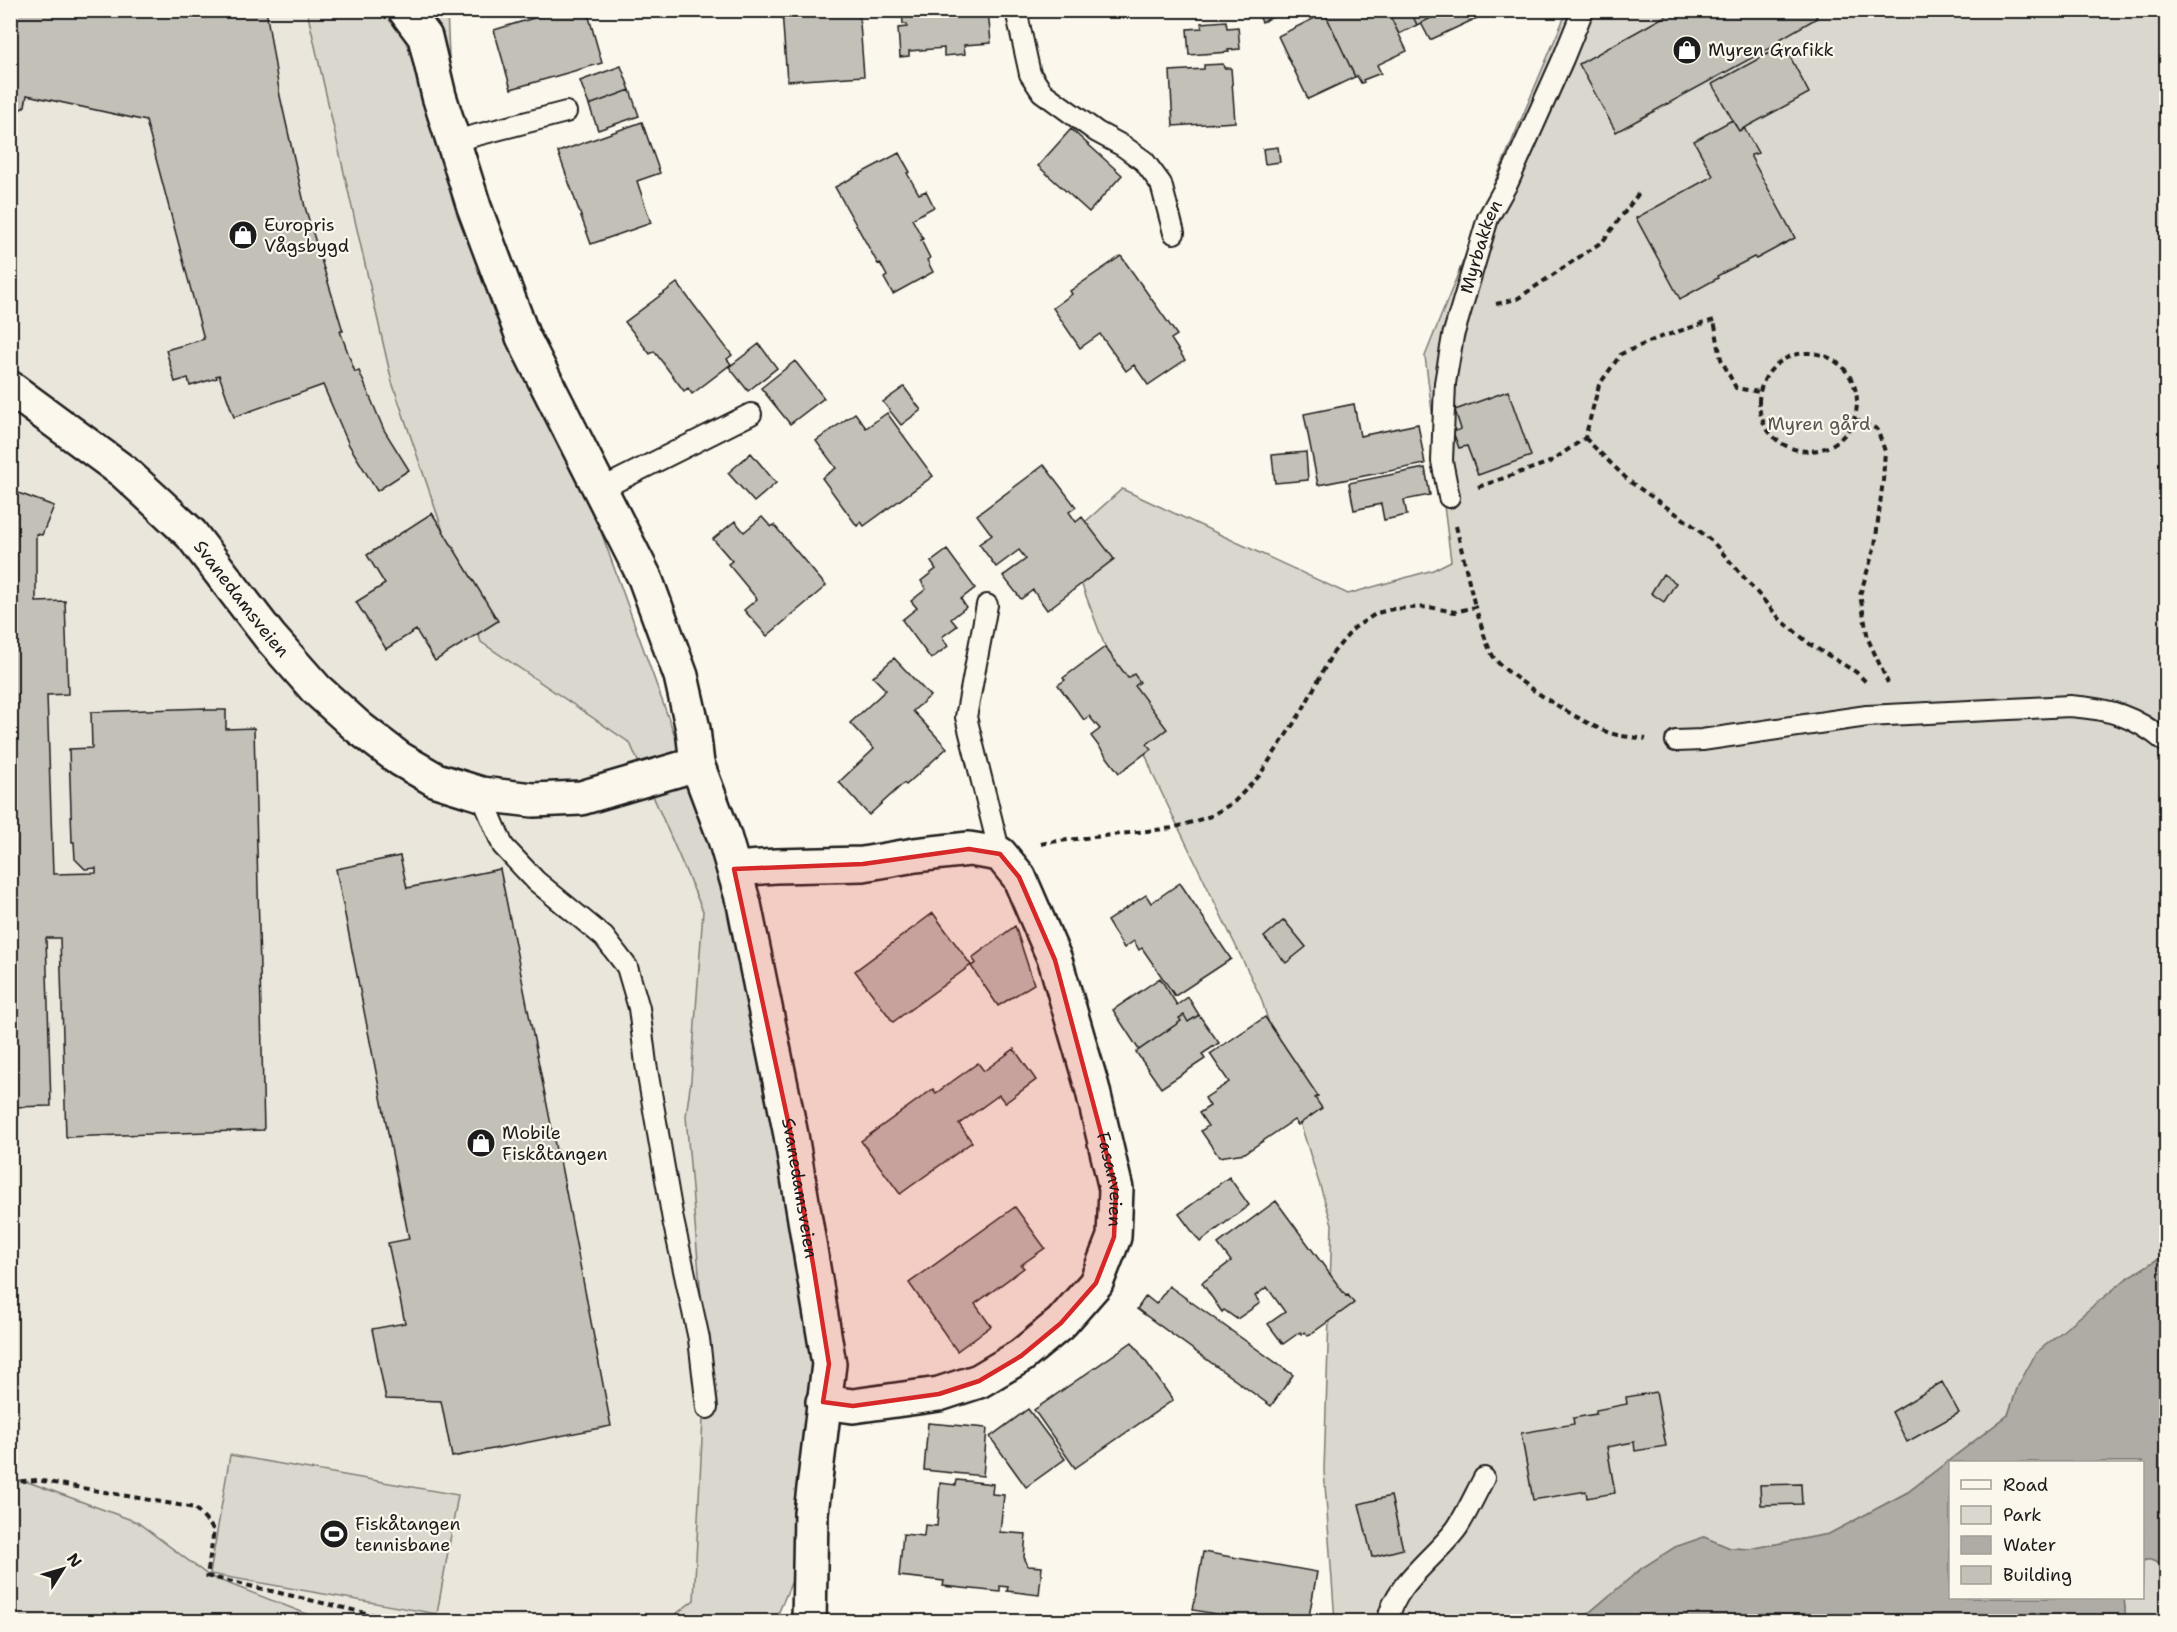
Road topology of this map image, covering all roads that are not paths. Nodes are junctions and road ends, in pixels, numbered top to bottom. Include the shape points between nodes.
1 (405, 10) edge
2 (1016, 10) edge
3 (1582, 10) edge
4 (566, 112) dead end
5 (453, 141) junction
6 (1174, 233) dead end
7 (10, 388) edge
8 (751, 414) dead end
9 (601, 489) junction
10 (1449, 496) road end
11 (987, 604) dead end
12 (1676, 741) road end
13 (2166, 742) edge
14 (697, 764) junction
15 (481, 794) junction
16 (1000, 854) junction
17 (734, 869) junction
18 (824, 1402) junction
19 (707, 1408) dead end
20 (1484, 1478) dead end
21 (809, 1622) edge
22 (1388, 1622) edge

1 - 5 street, Svanedamsveien via 425,37
2 - 6 lane via 1030,74 1042,92 1144,161 1161,184
3 - 10 lane, Myrbakken via 1508,182 1488,218 1453,336 1445,383 1442,461
4 - 5 lane
5 - 9 street, Svanedamsveien via 523,337
7 - 15 street, Svanedamsveien via 124,472 191,534 270,637 316,689 358,728 436,780
8 - 9 lane
9 - 14 street, Svanedamsveien via 645,578 681,676
11 - 16 lane, Fasanveien via 966,717
12 - 13 lane via 1867,716 2070,706 2102,708 2127,716
14 - 15 street, Svanedamsveien via 581,798 533,800
14 - 17 street, Svanedamsveien
15 - 19 lane via 502,846 536,881 604,937 627,967 639,1008 673,1220 699,1339
16 - 17 street via 969,849 862,864
16 - 18 street, Fasanveien via 1019,877 1055,960 1116,1189 1114,1237 1096,1283 1061,1323 1021,1356 979,1381 939,1394 853,1406
17 - 18 street, Svanedamsveien via 800,1191 829,1364
18 - 21 street, Svanedamsveien via 811,1513
20 - 22 lane via 1456,1528 1408,1581 1389,1612

